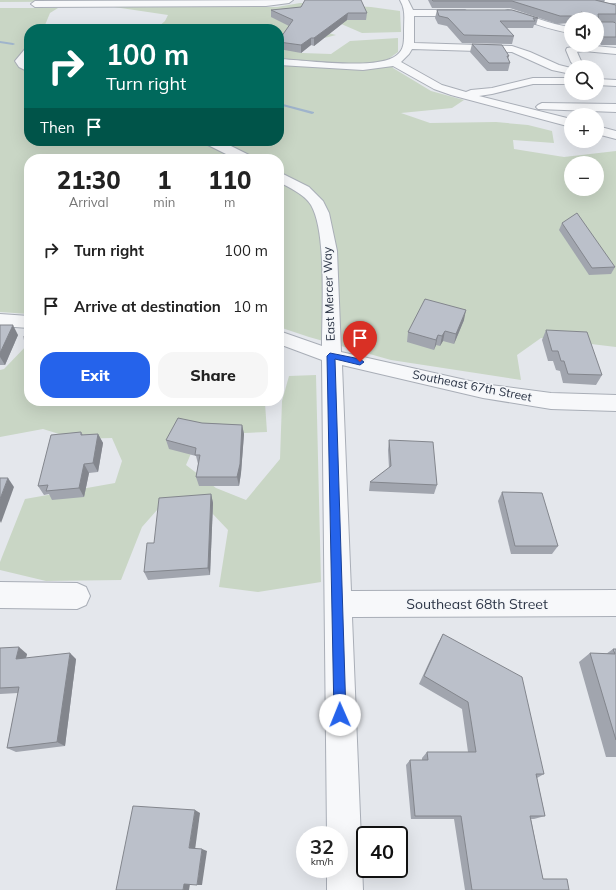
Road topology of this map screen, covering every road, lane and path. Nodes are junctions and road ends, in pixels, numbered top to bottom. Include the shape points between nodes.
1 (288, 0) edge
2 (404, 0) edge
3 (606, 0) edge
4 (616, 0) edge
5 (209, 1) edge
6 (35, 4) dead end
7 (95, 4) junction
8 (119, 13) dead end
9 (477, 13) edge
10 (500, 13) edge
11 (409, 14) junction
12 (564, 29) edge
13 (408, 46) junction
14 (616, 51) edge
15 (24, 57) edge
16 (575, 60) edge
17 (284, 62) edge
18 (394, 62) junction
19 (24, 66) edge
20 (564, 70) edge
21 (564, 81) edge
22 (604, 82) edge
23 (616, 83) edge
24 (456, 93) junction
25 (501, 106) junction
26 (616, 108) edge
27 (564, 121) edge
28 (604, 132) edge
29 (616, 135) edge
30 (221, 146) edge
31 (236, 154) edge
32 (284, 179) edge
33 (0, 320) edge
34 (24, 322) edge
35 (284, 339) edge
36 (330, 356) junction
37 (616, 403) edge
38 (0, 595) edge
39 (77, 596) dead end
40 (616, 603) edge
41 (337, 604) junction
42 (345, 890) edge

1 - 5 street via 274,3
2 - 11 street
3 - 4 street
5 - 7 street
6 - 7 street
7 - 8 street
9 - 11 street
10 - 12 street
11 - 13 street
13 - 18 street via 404,55
13 - 20 street via 512,49
14 - 16 street via 584,48 571,50
15 - 19 street via 20,61
17 - 18 street via 375,67
18 - 24 street via 438,87
21 - 24 street via 533,81 492,91
22 - 23 street
24 - 25 street
25 - 26 street
25 - 27 street
28 - 29 street
30 - 31 street
32 - 36 street, East Mercer Way via 306,191 322,210 328,251
33 - 34 street
35 - 36 street, Southeast 67th Street
36 - 37 street, Southeast 67th Street via 483,390 551,401
36 - 41 street, East Mercer Way
38 - 39 street
40 - 41 street, Southeast 68th Street
41 - 42 street, East Mercer Way

